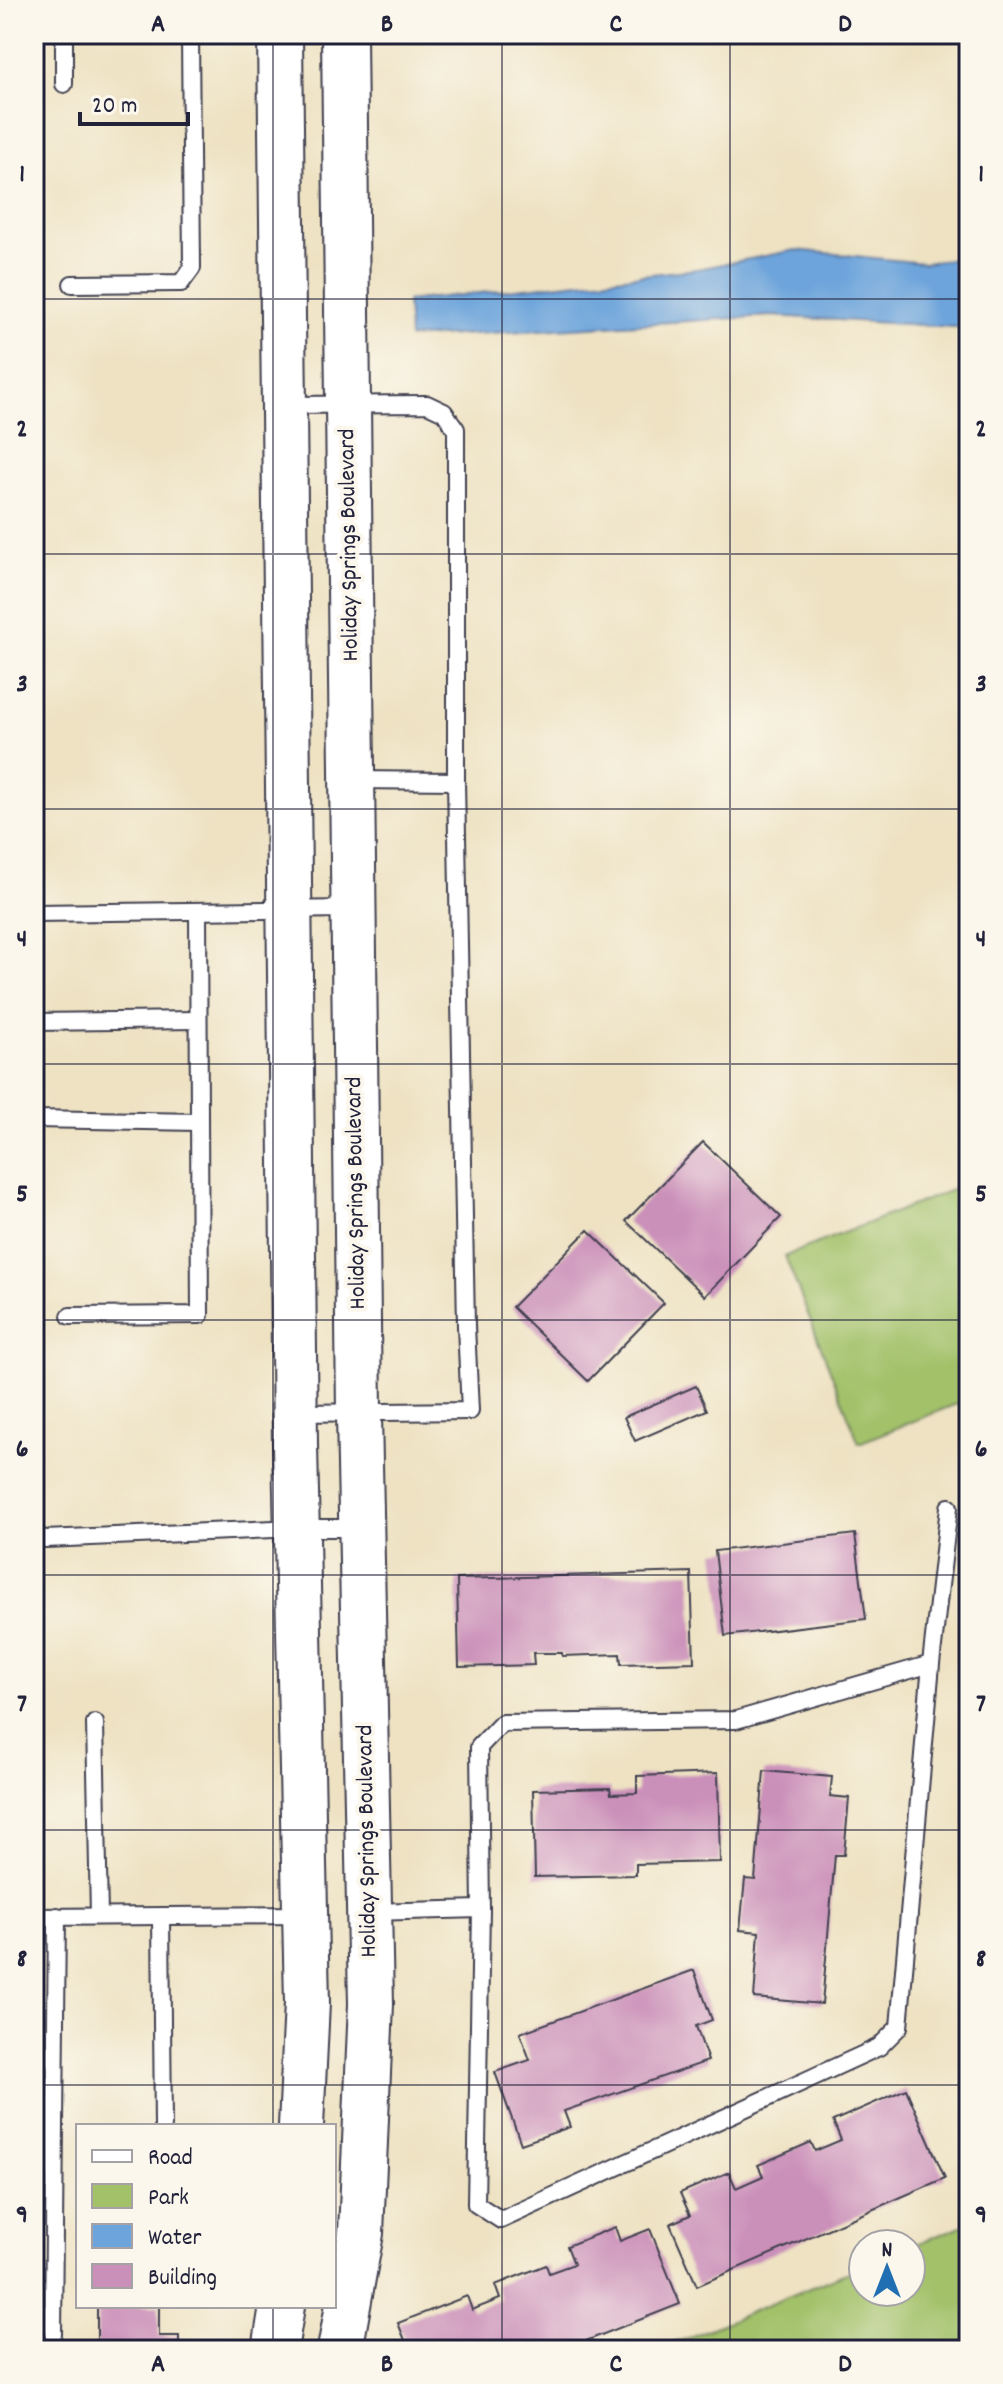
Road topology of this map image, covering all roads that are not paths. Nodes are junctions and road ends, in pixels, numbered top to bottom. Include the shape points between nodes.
1 (64, 34) edge
2 (190, 34) edge
3 (280, 34) edge
4 (344, 34) edge
5 (64, 84) dead end
6 (72, 284) dead end
7 (348, 404) junction
8 (284, 405) junction
9 (353, 780) junction
10 (456, 781) junction
11 (354, 909) junction
12 (289, 910) junction
13 (198, 911) junction
14 (34, 913) edge
15 (198, 1020) junction
16 (34, 1022) edge
17 (34, 1119) edge
18 (199, 1122) junction
19 (70, 1316) dead end
20 (295, 1413) junction
21 (359, 1414) junction
22 (949, 1507) dead end
23 (297, 1528) junction
24 (361, 1528) junction
25 (34, 1535) edge
26 (931, 1664) junction
27 (95, 1723) dead end
28 (481, 1909) junction
29 (369, 1912) junction
30 (99, 1915) junction
31 (304, 1915) junction
32 (57, 1916) junction
33 (34, 1917) edge
34 (161, 1917) junction
35 (163, 2124) edge
36 (301, 2124) edge
37 (282, 2308) edge
38 (53, 2334) dead end
39 (275, 2350) edge
40 (340, 2350) edge

1 - 5 lane
2 - 6 lane via 192,268 181,283
3 - 8 street
4 - 7 street, Holiday Springs Boulevard
7 - 8 lane
7 - 9 street, Holiday Springs Boulevard
7 - 10 lane via 427,404 444,412 456,429
8 - 12 street
9 - 10 lane
9 - 11 street, Holiday Springs Boulevard
10 - 21 lane via 470,1411
11 - 12 lane
11 - 21 street, Holiday Springs Boulevard
12 - 13 lane
12 - 20 street
13 - 14 lane
13 - 15 lane
15 - 16 lane
15 - 18 lane
17 - 18 lane
18 - 19 lane via 200,1315
20 - 21 lane
20 - 23 street
21 - 24 street, Holiday Springs Boulevard
22 - 26 lane
23 - 24 lane
23 - 25 lane via 45,1539
23 - 31 street
24 - 29 street, Holiday Springs Boulevard
26 - 28 lane via 736,1720 502,1723 479,1747
26 - 28 lane via 899,2027 879,2047 501,2220 476,2204
27 - 30 lane
28 - 29 lane
29 - 31 street
29 - 40 street, Holiday Springs Boulevard via 371,2004 361,2233
30 - 32 lane
30 - 34 lane
31 - 34 lane
31 - 36 street via 307,2003
32 - 33 lane
32 - 38 lane
34 - 35 lane
37 - 39 street

